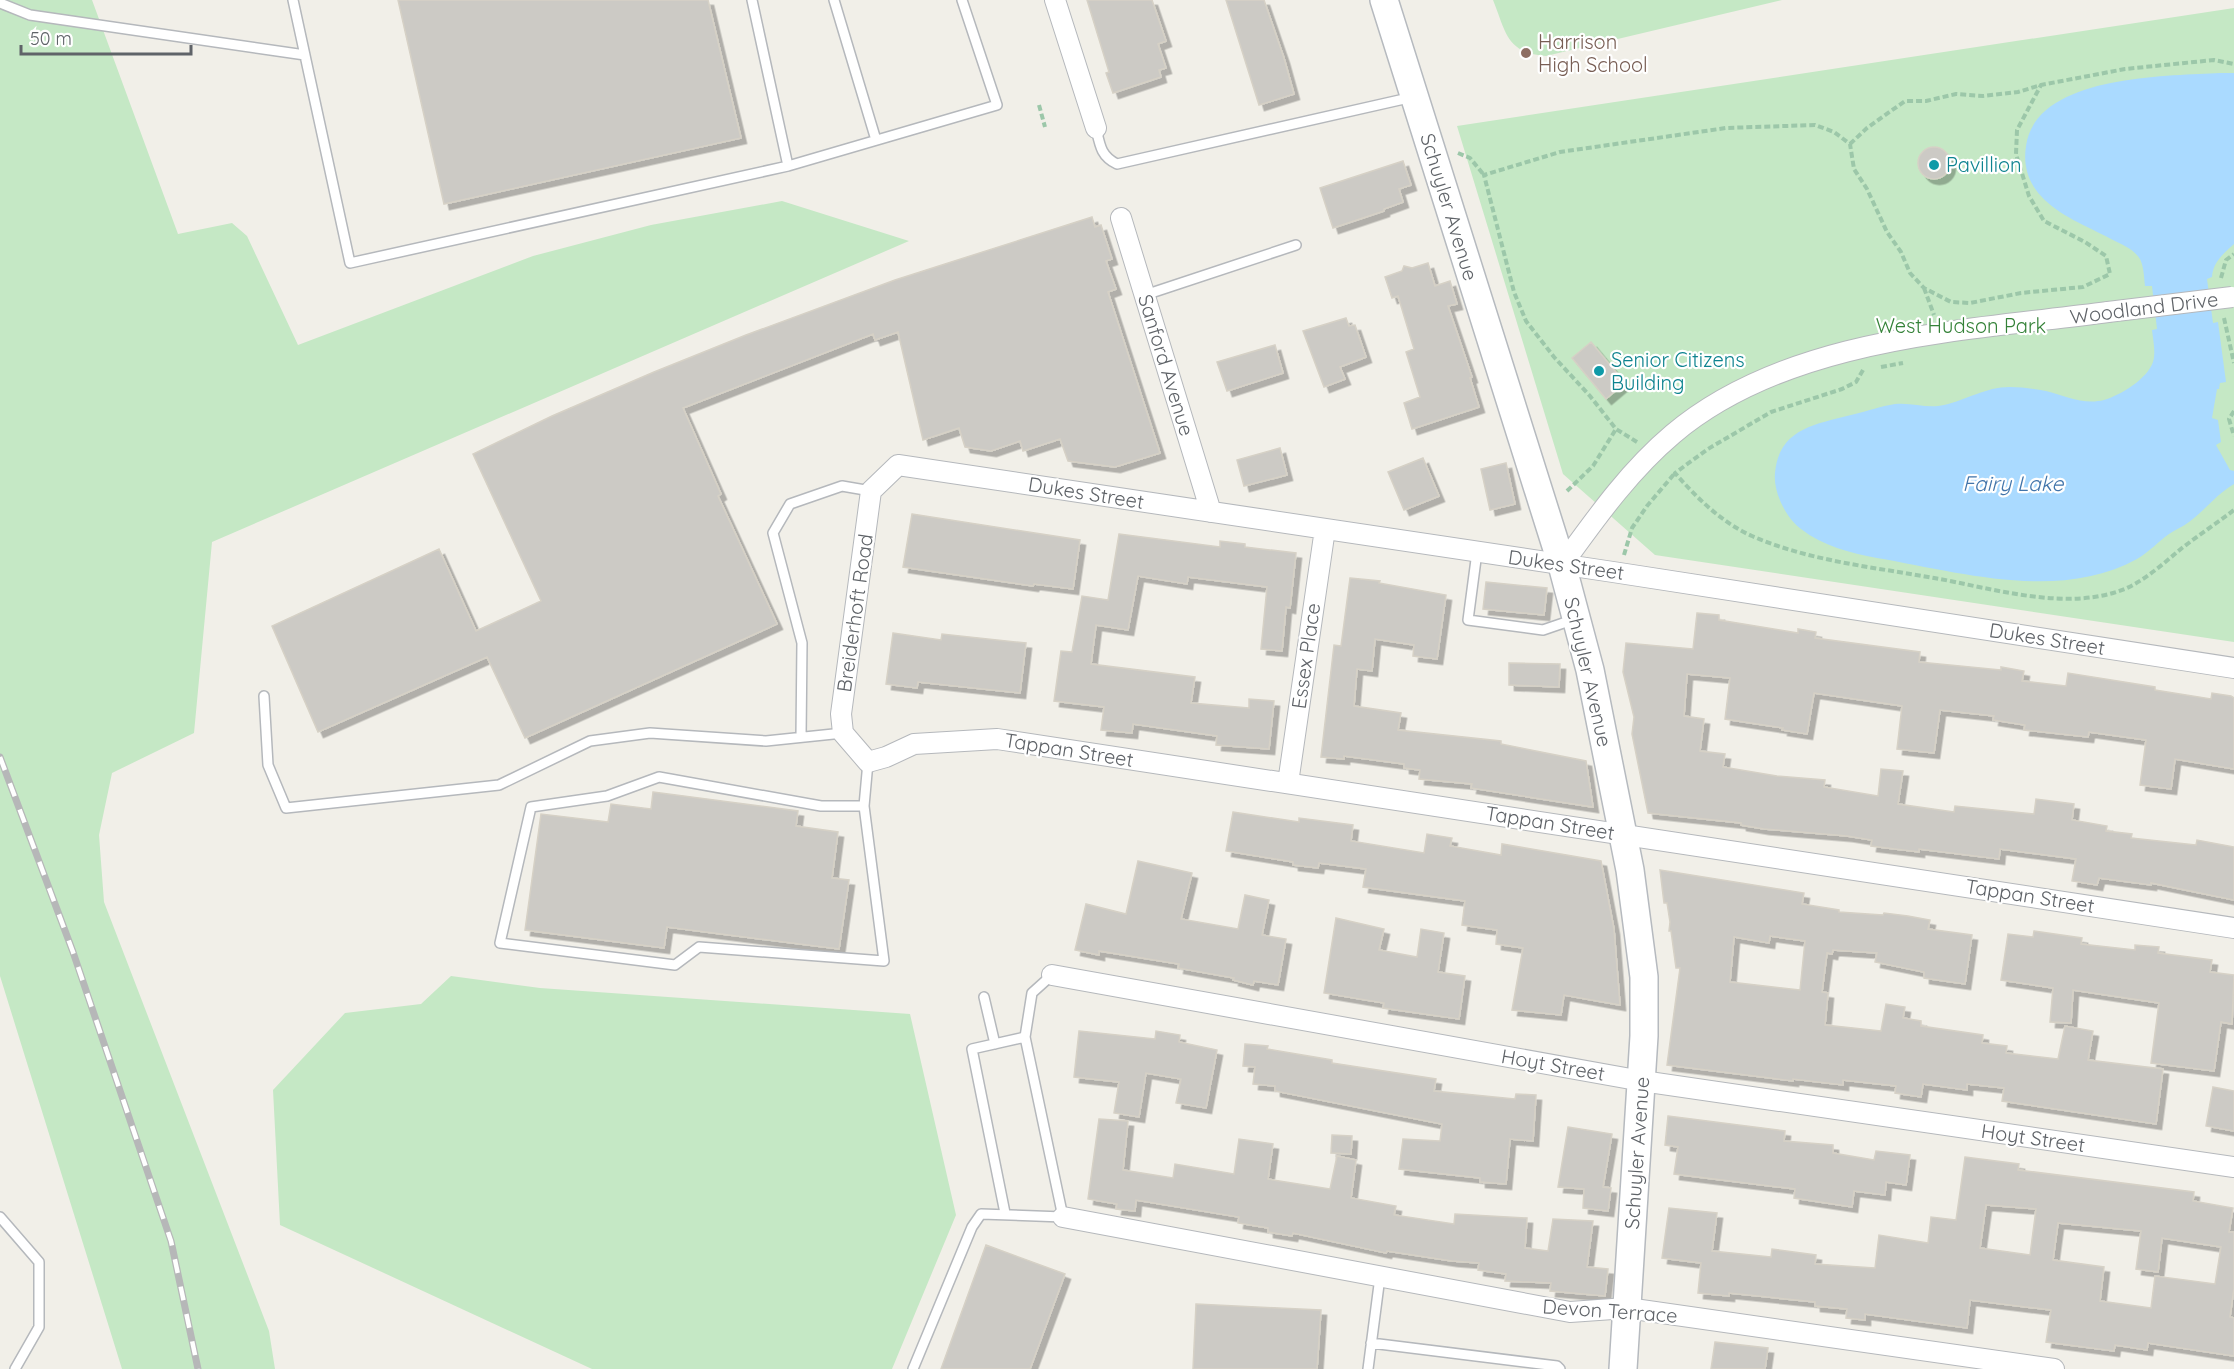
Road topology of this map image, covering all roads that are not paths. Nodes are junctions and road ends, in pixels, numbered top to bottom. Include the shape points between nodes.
1 (293, 0) edge
2 (752, 0) edge
3 (834, 0) edge
4 (962, 0) edge
5 (1055, 0) edge
6 (1384, 0) edge
7 (0, 3) edge
8 (305, 56) junction
9 (1415, 96) junction
10 (1096, 128) joint
11 (876, 140) junction
12 (788, 166) junction
13 (1121, 218) dead end
14 (1296, 245) dead end
15 (1145, 295) junction
16 (2233, 297) edge
17 (872, 491) junction
18 (1211, 512) junction
19 (1325, 529) junction
20 (1477, 552) junction
21 (1562, 565) junction
22 (1577, 618) junction
23 (2234, 668) edge
24 (264, 696) dead end
25 (843, 733) junction
26 (801, 737) junction
27 (868, 762) junction
28 (1288, 783) junction
29 (864, 806) junction
30 (1623, 834) junction
31 (2234, 928) edge
32 (1052, 975) joint
33 (984, 997) dead end
34 (1025, 1037) junction
35 (995, 1044) junction
36 (1642, 1081) junction
37 (2234, 1167) edge
38 (1005, 1213) junction
39 (0, 1217) edge
40 (1063, 1217) junction
41 (1380, 1276) junction
42 (1627, 1308) junction
43 (1371, 1343) junction
44 (15, 1369) edge
45 (913, 1369) edge
46 (1368, 1369) edge
47 (1560, 1369) edge
48 (1623, 1369) edge
49 (2054, 1369) edge

1 - 8 lane
2 - 12 lane
3 - 11 lane
4 - 11 lane via 997,105
5 - 10 street
6 - 9 main road, Schuyler Avenue
7 - 8 lane via 30,15
8 - 12 lane via 350,263
9 - 10 lane via 1117,164 1106,159
9 - 21 main road, Schuyler Avenue
11 - 12 lane
13 - 15 street, Sanford Avenue
14 - 15 lane
15 - 18 street, Sanford Avenue
16 - 21 street, Woodland Drive, bridge via 1891,342 1803,363 1754,382 1712,405 1656,449 1615,493
17 - 18 street, Dukes Street via 898,465
17 - 25 street, Breiderhoft Road via 841,714
17 - 26 lane via 842,486 790,504 773,533 802,643
18 - 19 street, Dukes Street
19 - 20 street, Dukes Street
19 - 28 street, Essex Place
20 - 21 street, Dukes Street
20 - 22 lane via 1468,620 1543,630
21 - 22 main road, Schuyler Avenue
21 - 23 street, Dukes Street
22 - 30 main road, Schuyler Avenue
24 - 26 lane via 268,765 286,808 498,785 590,741 650,733 766,741
25 - 26 lane
25 - 27 street
27 - 28 street, Tappan Street via 914,744 997,739
27 - 29 lane
28 - 30 street, Tappan Street
29 - 29 lane via 884,961 699,947 675,965 500,943 531,807 608,796 659,777 821,806
30 - 31 street, Tappan Street
30 - 36 main road, Schuyler Avenue via 1644,977
32 - 34 lane via 1032,993
32 - 36 street, Hoyt Street
33 - 35 lane
34 - 35 lane
34 - 40 lane
35 - 38 lane via 972,1050
36 - 37 street, Hoyt Street
36 - 42 main road, Schuyler Avenue
38 - 40 lane
38 - 45 lane via 981,1214 972,1227
39 - 44 lane via 39,1262 39,1327
40 - 41 street, Devon Terrace
41 - 42 street, Devon Terrace via 1570,1312
41 - 43 lane
42 - 48 main road, Schuyler Avenue
42 - 49 street, Devon Terrace
43 - 46 lane
43 - 47 lane

